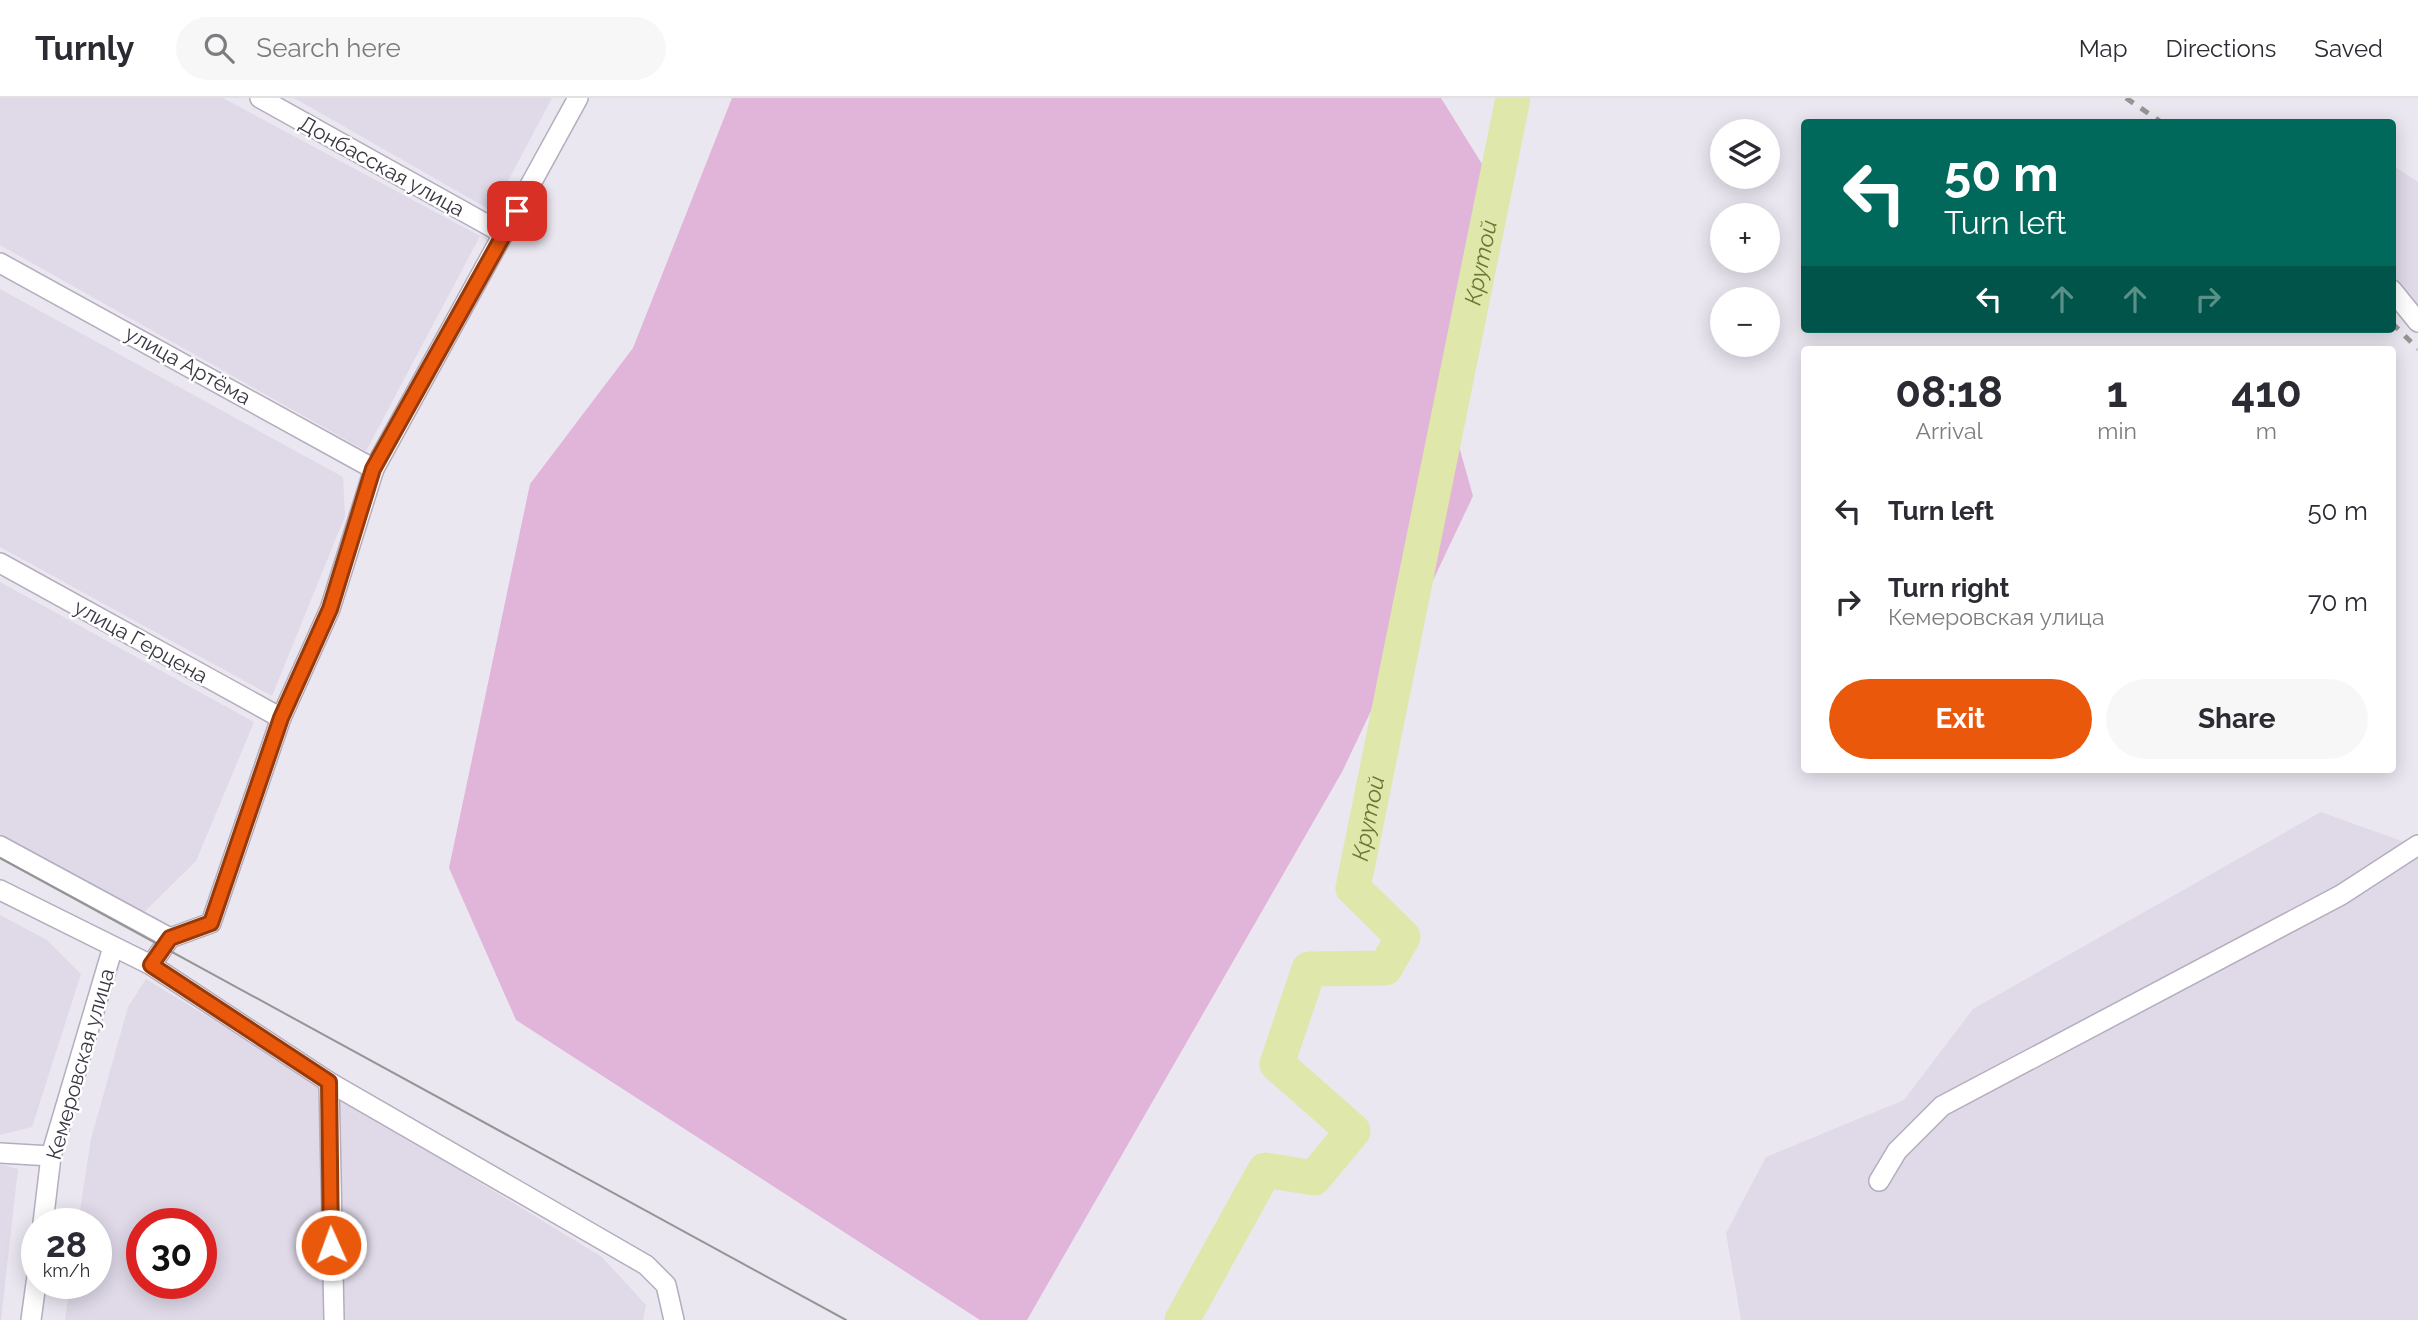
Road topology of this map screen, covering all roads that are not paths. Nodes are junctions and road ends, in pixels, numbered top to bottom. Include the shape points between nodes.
1 (260, 98) edge
2 (578, 98) edge
3 (505, 234) junction
4 (0, 263) edge
5 (2396, 295) edge
6 (2418, 321) edge
7 (373, 469) junction
8 (0, 563) edge
9 (281, 718) junction
10 (2418, 845) edge
11 (0, 846) edge
12 (0, 890) edge
13 (170, 938) junction
14 (113, 947) junction
15 (151, 965) junction
16 (329, 1082) junction
17 (0, 1153) edge
18 (51, 1156) junction
19 (1879, 1181) dead end
20 (45, 1208) edge
21 (34, 1299) edge
22 (32, 1320) edge
23 (334, 1320) edge
24 (674, 1320) edge

1 - 3 street, Донбасская улица
2 - 3 street
3 - 7 street
4 - 7 street, улица Артёма
5 - 6 street
7 - 9 street via 330,609
8 - 9 street, улица Герцена
9 - 13 street via 211,923
10 - 19 street via 2341,895 1942,1106 1897,1151
11 - 13 street
12 - 14 street
13 - 15 street
14 - 15 street
14 - 18 street, Кемеровская улица
15 - 16 street
16 - 23 street
16 - 24 street via 646,1265 666,1285
17 - 18 street
18 - 20 street, Кемеровская улица
21 - 22 street

